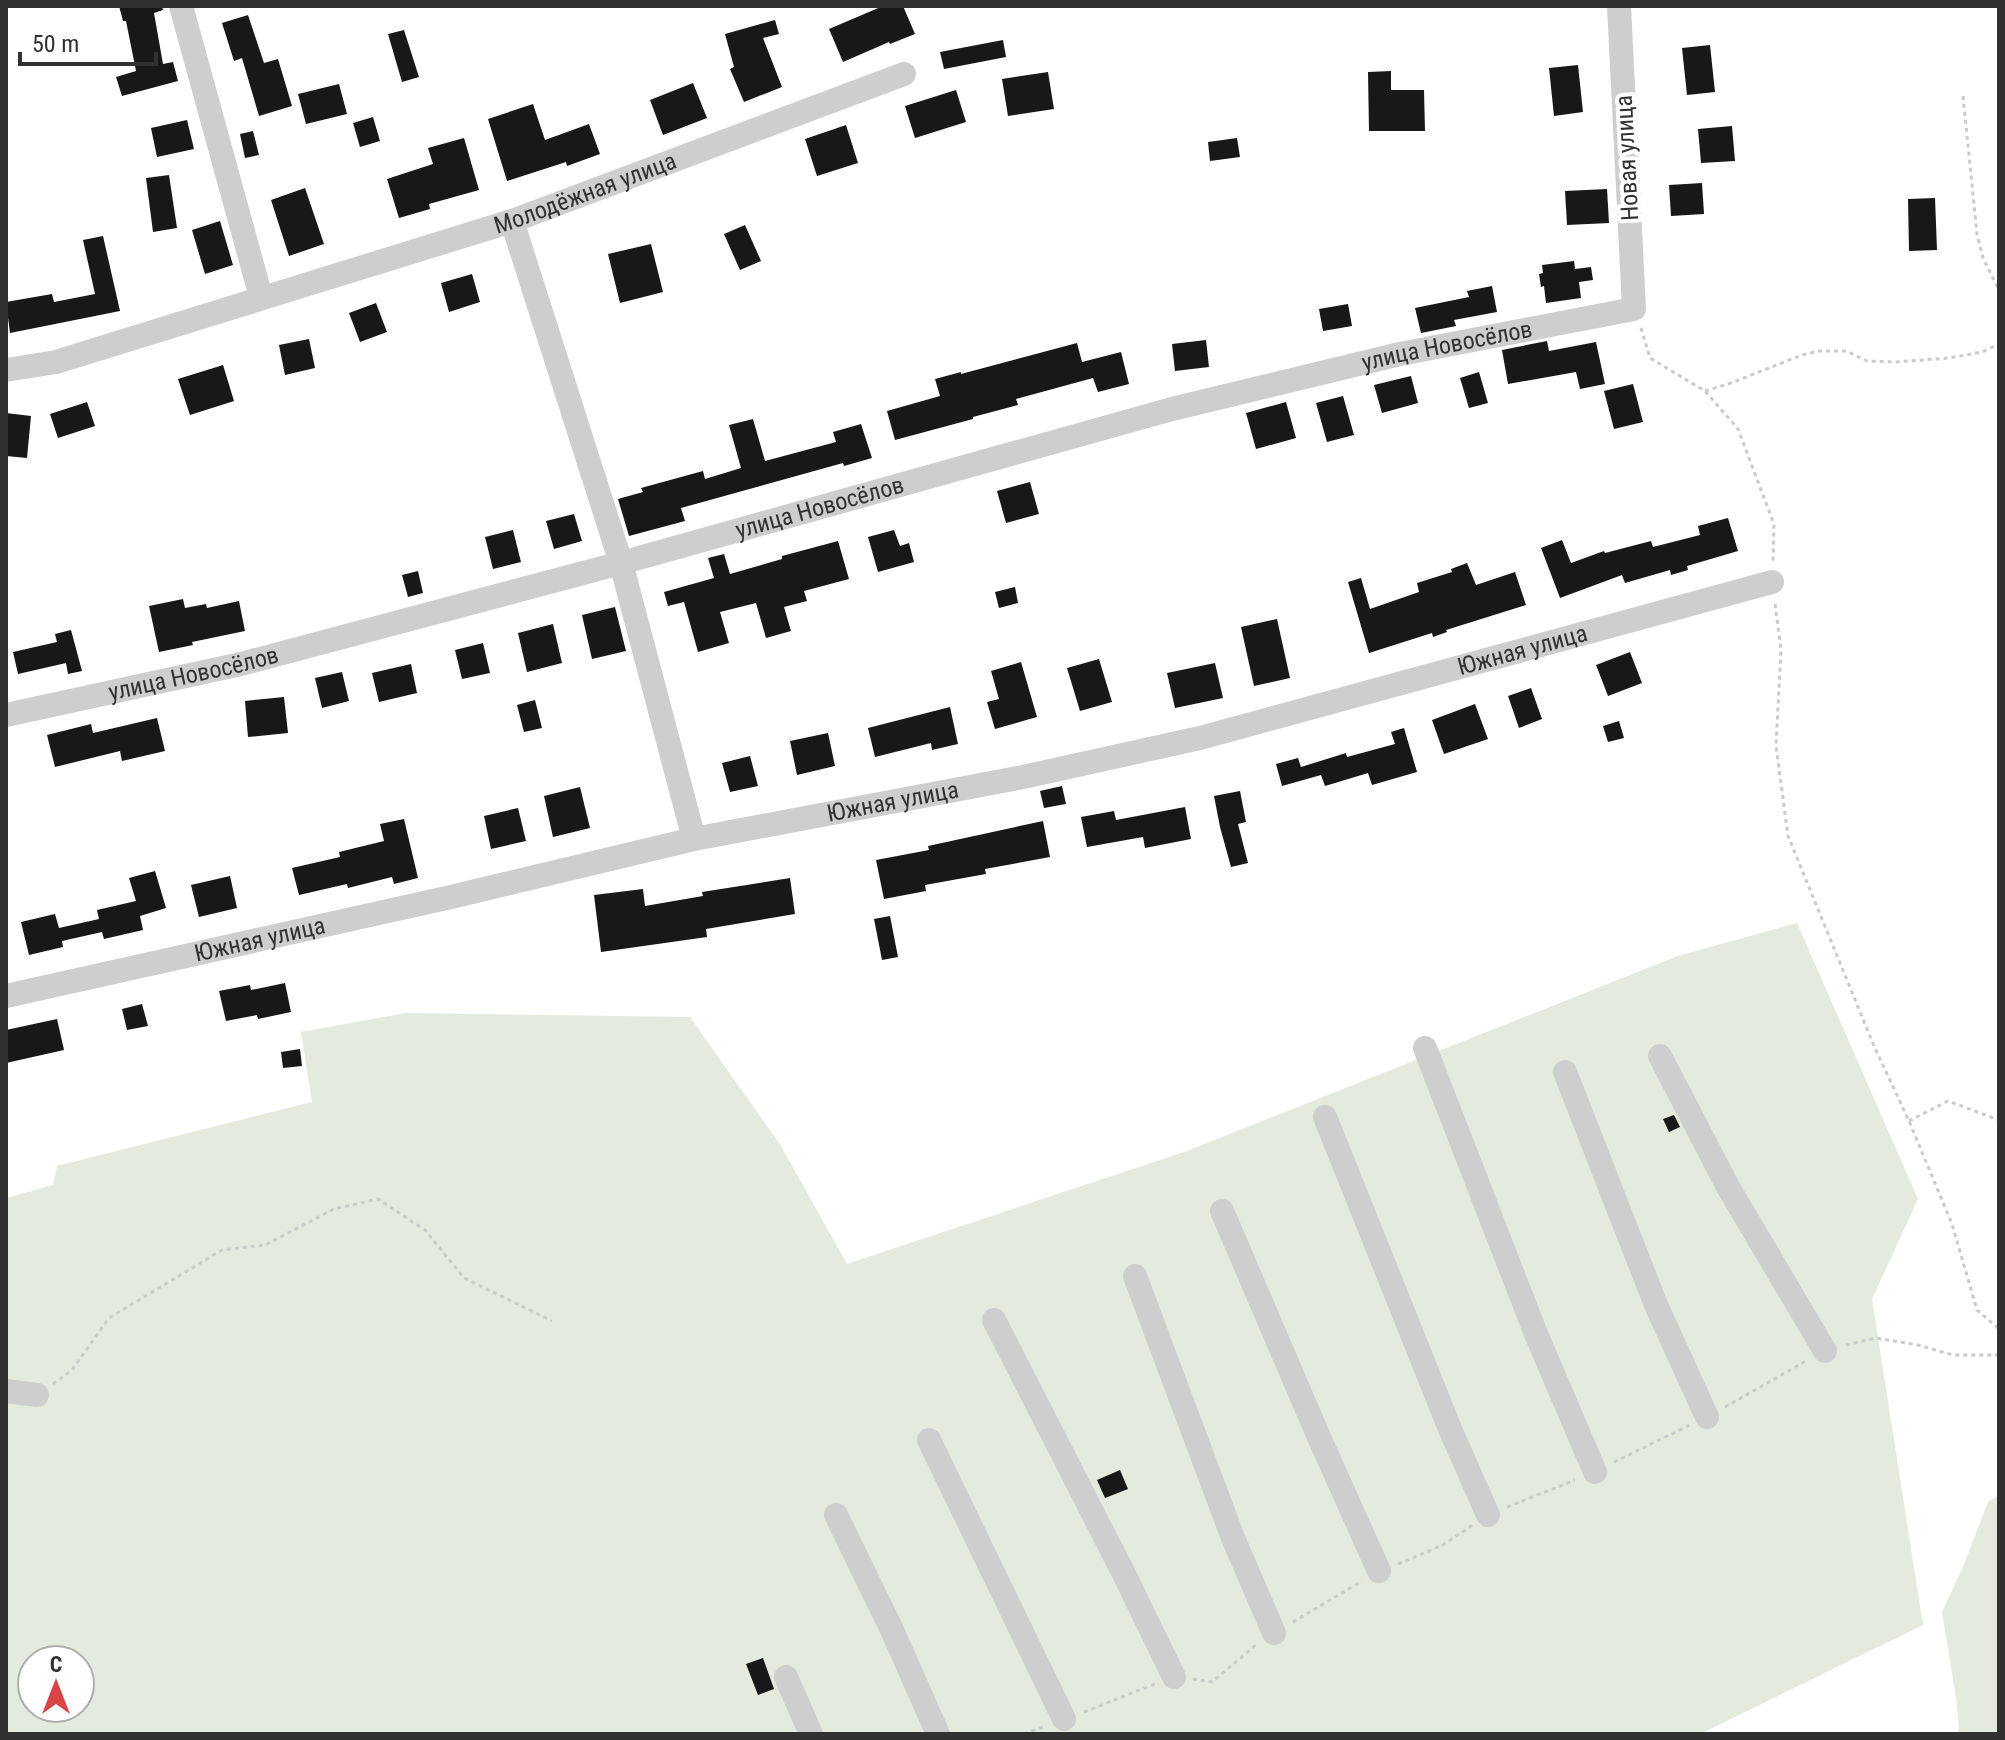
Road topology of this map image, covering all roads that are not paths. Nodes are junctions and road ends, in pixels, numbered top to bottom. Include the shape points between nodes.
1 (181, 6) edge
2 (1619, 6) edge
3 (904, 74) dead end
4 (512, 221) junction
5 (261, 297) junction
6 (1634, 309) joint
7 (6, 370) edge
8 (621, 563) junction
9 (1772, 582) road end
10 (6, 715) edge
11 (694, 839) junction
12 (6, 996) edge
13 (1425, 1048) dead end
14 (1660, 1056) dead end
15 (1565, 1072) dead end
16 (1325, 1117) dead end
17 (1222, 1211) dead end
18 (1135, 1276) dead end
19 (994, 1320) dead end
20 (1825, 1351) dead end
21 (6, 1391) edge
22 (37, 1395) road end
23 (1707, 1417) dead end
24 (929, 1440) dead end
25 (1595, 1472) dead end
26 (836, 1515) dead end
27 (1488, 1515) dead end
28 (1379, 1571) dead end
29 (1274, 1633) dead end
30 (786, 1677) dead end
31 (1174, 1677) dead end
32 (1064, 1719) dead end
33 (811, 1734) edge
34 (938, 1734) edge

1 - 5 street
2 - 6 street, Новая улица
3 - 4 street, Молодёжная улица
4 - 5 street, Молодёжная улица
4 - 8 street
5 - 7 street, Молодёжная улица via 56,362
6 - 8 street, улица Новосёлов via 1400,354 1172,409
8 - 10 street, улица Новосёлов via 241,664
8 - 11 street
9 - 11 street, Южная улица via 1200,738
11 - 12 street, Южная улица
13 - 25 street
14 - 20 street via 1728,1187
15 - 23 street via 1656,1305
16 - 27 street
17 - 28 street
18 - 29 street
19 - 31 street
21 - 22 street
24 - 32 street
26 - 34 street
30 - 33 street

